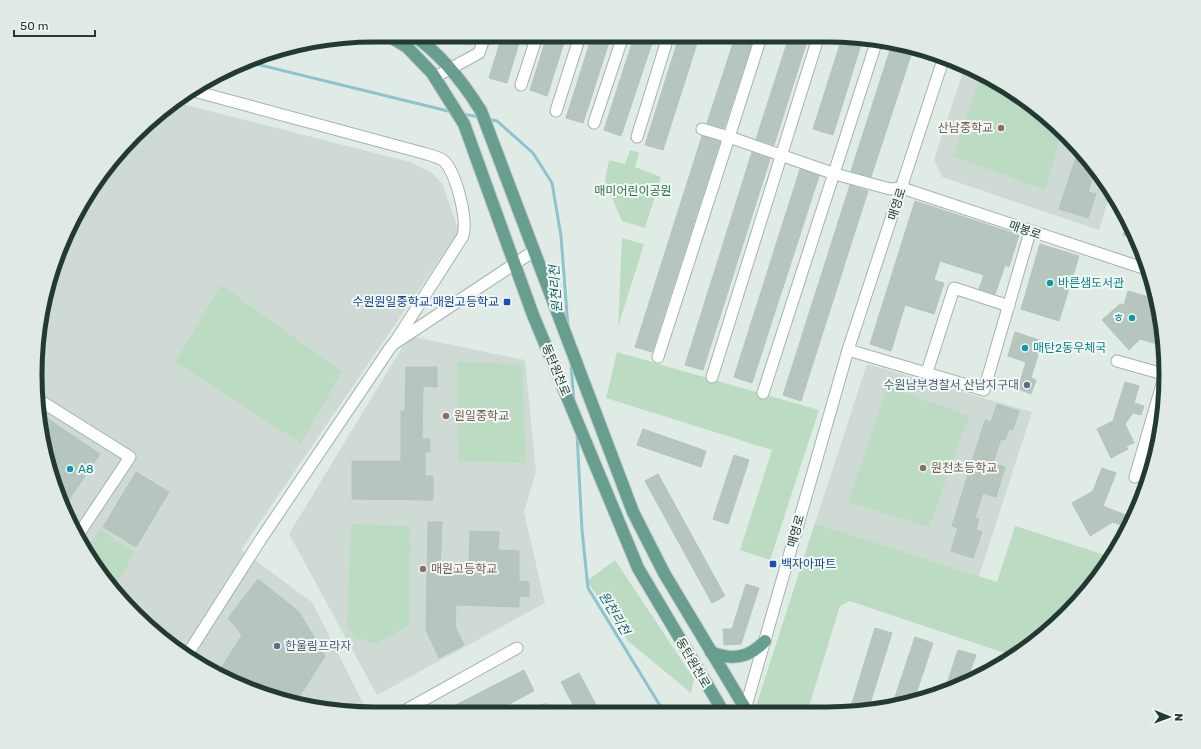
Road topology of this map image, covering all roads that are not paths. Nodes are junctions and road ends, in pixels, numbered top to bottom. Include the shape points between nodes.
1 (399, 42) edge
2 (423, 42) edge
3 (483, 42) edge
4 (535, 42) edge
5 (578, 42) edge
6 (621, 42) edge
7 (666, 42) edge
8 (759, 42) edge
9 (817, 42) edge
10 (875, 46) edge
11 (942, 63) edge
12 (451, 70) junction
13 (438, 81) junction
14 (521, 85) dead end
15 (199, 92) edge
16 (556, 111) dead end
17 (594, 123) dead end
18 (702, 129) dead end
19 (637, 137) dead end
20 (729, 137) junction
21 (781, 156) junction
22 (835, 174) junction
23 (902, 188) junction
24 (1030, 232) junction
25 (536, 256) junction
26 (515, 266) junction
27 (1141, 267) edge
28 (1009, 306) junction
29 (392, 345) junction
30 (848, 350) junction
31 (658, 357) dead end
32 (1118, 361) dead end
33 (928, 372) junction
34 (1159, 373) edge
35 (712, 377) dead end
36 (763, 394) dead end
37 (1158, 395) edge
38 (44, 403) edge
39 (1135, 477) dead end
40 (81, 531) edge
41 (765, 641) junction
42 (517, 648) dead end
43 (190, 651) edge
44 (710, 652) junction
45 (411, 707) edge
46 (720, 707) edge
47 (744, 707) edge
48 (747, 707) edge

1 - 13 main road, 동탄원천로 via 407,47
2 - 12 main road, 동탄원천로
3 - 12 street via 479,53
4 - 14 street
5 - 16 street
6 - 17 street
7 - 19 street
8 - 20 street
9 - 21 street
10 - 22 street
11 - 23 street, 매영로
12 - 13 street
12 - 25 main road, 동탄원천로 via 481,111
13 - 26 main road, 동탄원천로 via 464,124
15 - 29 street via 423,153 443,160 452,171 464,223 463,236
18 - 20 street, 매봉로
20 - 21 street, 매봉로
20 - 31 street
21 - 22 street, 매봉로
21 - 35 street
22 - 23 street, 매봉로 via 890,189
22 - 36 street
23 - 24 street, 매봉로
23 - 30 street, 매영로
24 - 27 street, 매봉로
24 - 28 street
25 - 26 street
25 - 44 main road, 동탄원천로 via 633,512
26 - 29 street
26 - 46 main road, 동탄원천로 via 638,568
28 - 33 street via 954,288
28 - 33 street via 984,390
29 - 43 street via 261,539
30 - 33 street
30 - 41 street, 매영로
32 - 34 street
37 - 39 street
38 - 40 street via 130,457
41 - 44 main road via 757,649 743,656 728,658
41 - 48 street, 매영로
42 - 45 street
44 - 47 main road, 동탄원천로

